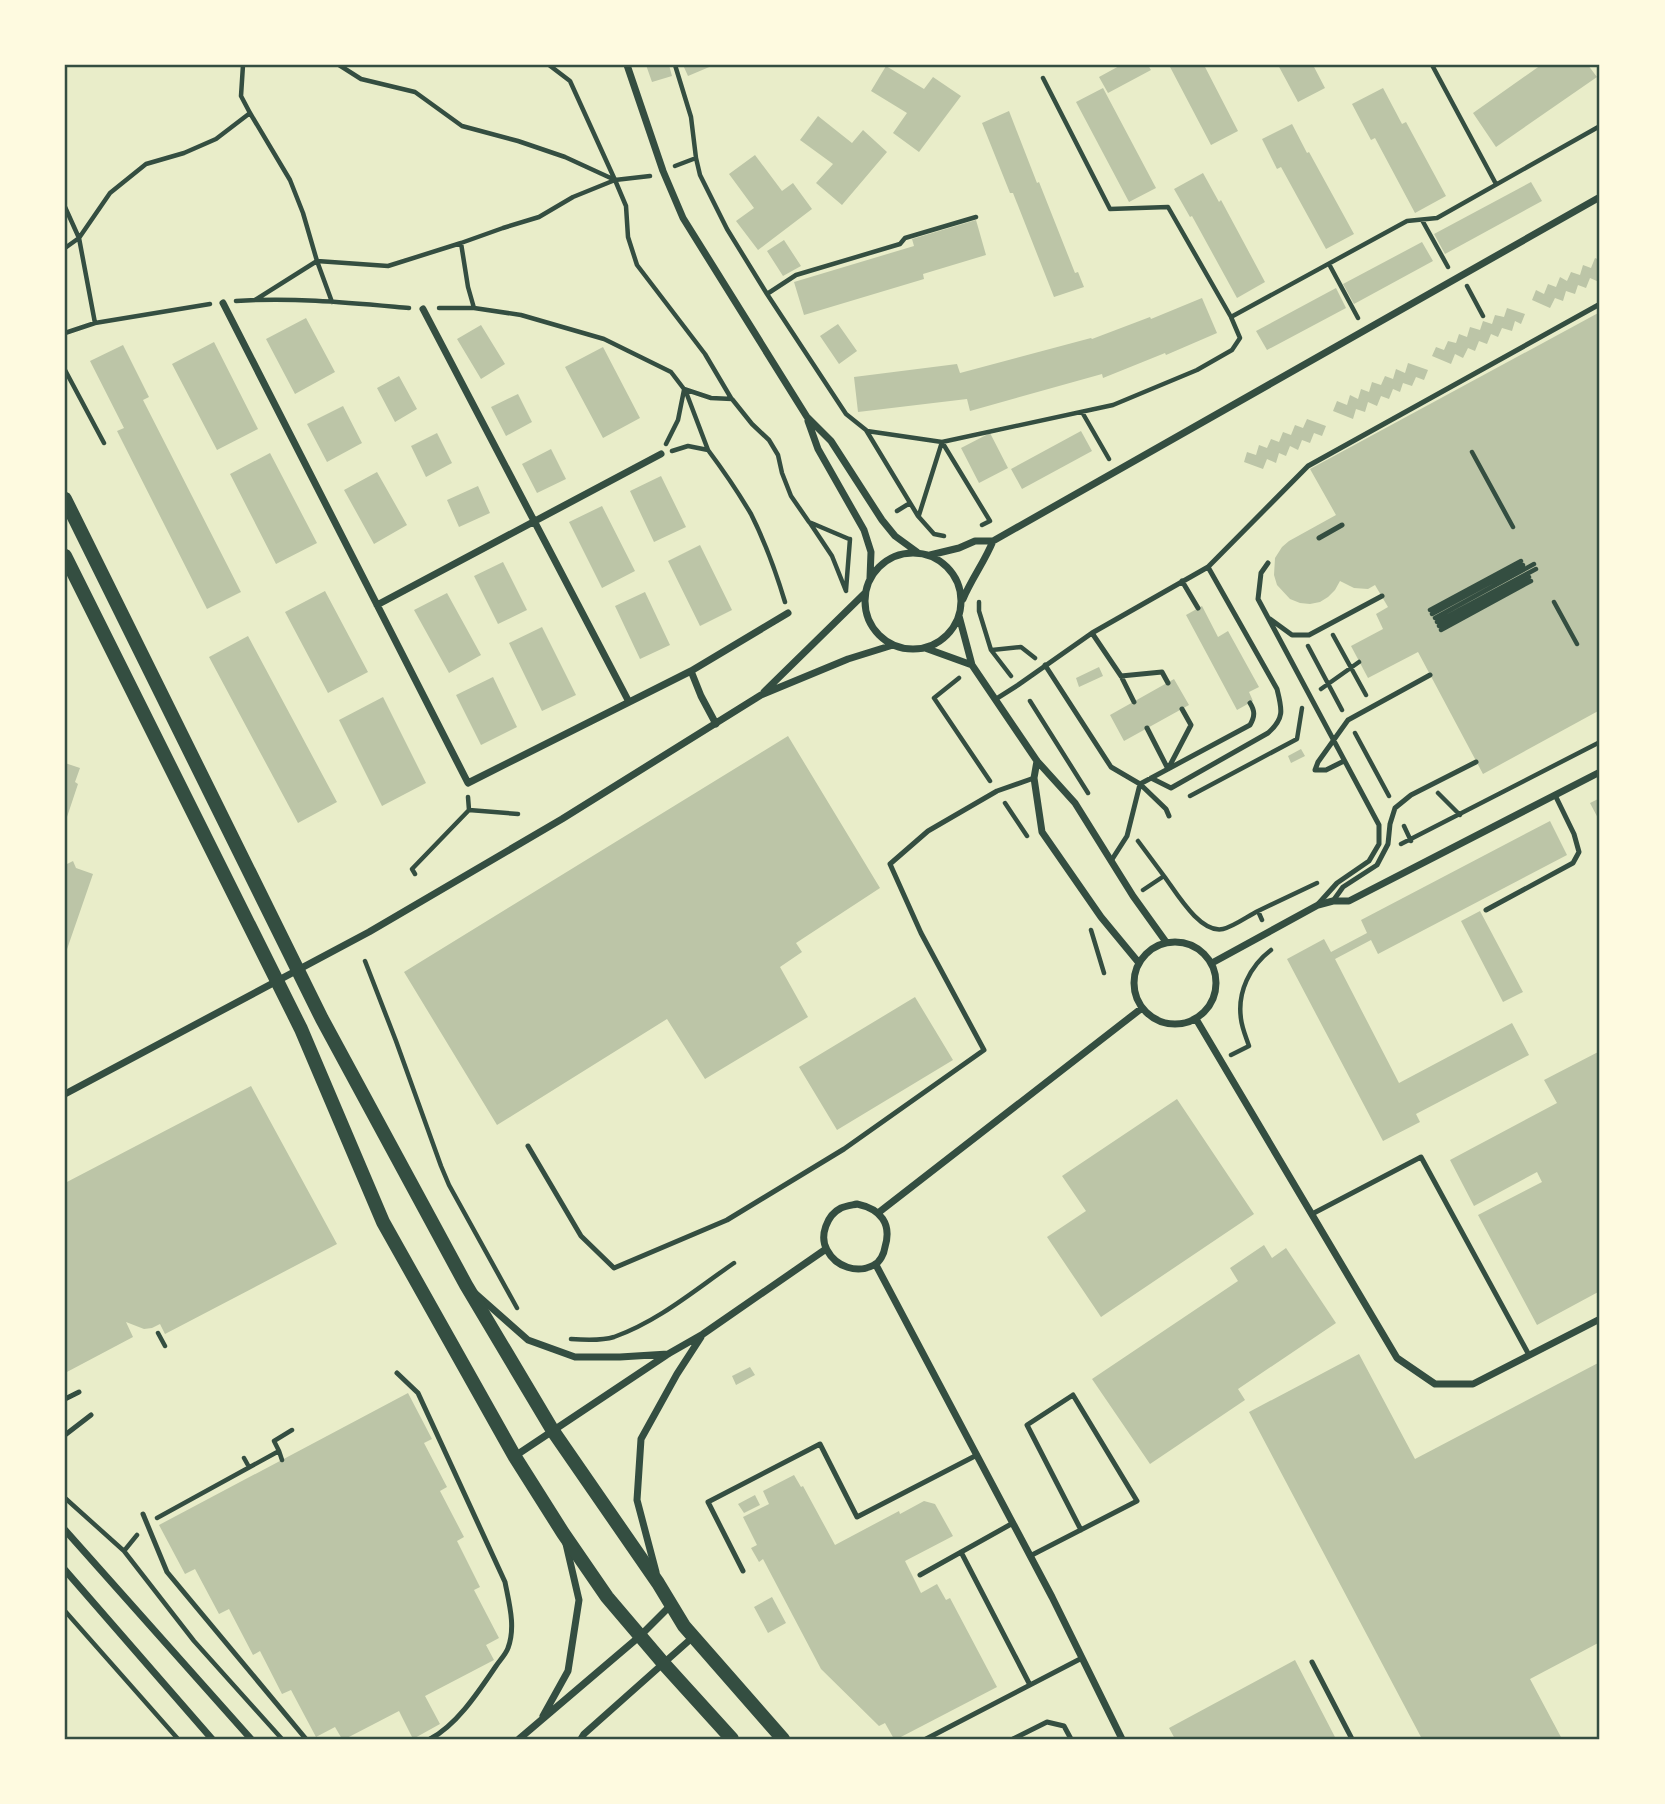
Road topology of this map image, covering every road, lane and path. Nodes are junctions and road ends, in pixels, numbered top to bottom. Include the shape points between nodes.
1 (243, 65) edge
2 (339, 65) edge
3 (549, 65) edge
4 (627, 65) edge
5 (675, 65) edge
6 (1432, 65) edge
7 (1043, 78) dead end
8 (250, 113) junction
9 (1600, 126) edge
10 (646, 177) dead end
11 (615, 180) junction
12 (1496, 184) junction
13 (1600, 197) edge
14 (65, 207) edge
15 (976, 217) dead end
16 (1422, 220) junction
17 (79, 238) junction
18 (461, 243) junction
19 (65, 248) edge
20 (317, 261) junction
21 (1329, 264) junction
22 (1458, 279) junction
23 (767, 294) junction
24 (255, 300) junction
25 (332, 302) junction
26 (223, 303) junction
27 (1600, 304) edge
28 (474, 308) junction
29 (423, 309) junction
30 (1483, 316) dead end
31 (1231, 317) junction
32 (95, 323) junction
33 (1365, 331) junction
34 (65, 333) edge
35 (65, 370) edge
36 (684, 389) junction
37 (732, 399) junction
38 (1082, 412) junction
39 (807, 417) junction
40 (866, 430) junction
41 (942, 442) junction
42 (104, 443) dead end
43 (708, 450) junction
44 (1472, 452) dead end
45 (661, 454) junction
46 (1116, 471) junction
47 (65, 499) edge
48 (910, 503) junction
49 (897, 511) dead end
50 (918, 516) junction
51 (809, 522) junction
52 (534, 523) junction
53 (1342, 525) dead end
54 (979, 526) dead end
55 (1513, 527) dead end
56 (950, 537) dead end
57 (1319, 538) dead end
58 (993, 541) junction
59 (917, 552) junction
60 (930, 555) junction
61 (65, 556) edge
62 (1268, 563) dead end
63 (1522, 563) dead end
64 (1208, 567) junction
65 (1535, 567) dead end
66 (870, 578) junction
67 (1530, 579) dead end
68 (1182, 581) junction
69 (865, 593) junction
70 (1382, 596) dead end
71 (979, 599) dead end
72 (962, 600) junction
73 (1554, 602) dead end
74 (377, 605) junction
75 (1198, 608) dead end
76 (788, 613) joint
77 (959, 616) junction
78 (1268, 617) junction
79 (1436, 620) junction
80 (1328, 625) junction
81 (1092, 633) junction
82 (1302, 635) junction
83 (1577, 644) dead end
84 (893, 645) junction
85 (925, 648) junction
86 (991, 650) junction
87 (1359, 662) dead end
88 (972, 665) junction
89 (1045, 665) junction
90 (1351, 667) junction
91 (691, 671) junction
92 (1430, 675) dead end
93 (1121, 676) junction
94 (959, 678) dead end
95 (1014, 680) dead end
96 (1168, 683) dead end
97 (1329, 684) junction
98 (761, 695) junction
99 (1310, 695) junction
100 (996, 699) junction
101 (1030, 701) dead end
102 (629, 702) junction
103 (1134, 702) dead end
104 (1250, 703) dead end
105 (1371, 706) junction
106 (1182, 709) dead end
107 (1348, 720) junction
108 (716, 724) junction
109 (1147, 728) dead end
110 (1333, 740) junction
111 (1600, 742) edge
112 (1037, 761) junction
113 (1344, 761) junction
114 (1476, 762) dead end
115 (1168, 769) junction
116 (1600, 772) edge
117 (1034, 778) junction
118 (1151, 778) junction
119 (468, 783) junction
120 (1140, 784) junction
121 (1431, 786) junction
122 (997, 791) junction
123 (1555, 795) junction
124 (1092, 799) dead end
125 (1395, 808) junction
126 (1166, 809) junction
127 (469, 810) junction
128 (518, 814) dead end
129 (1169, 816) dead end
130 (1460, 816) junction
131 (1139, 831) dead end
132 (1410, 841) junction
133 (1035, 847) dead end
134 (1384, 852) junction
135 (1111, 861) junction
136 (415, 874) dead end
137 (1164, 876) junction
138 (1321, 881) dead end
139 (1142, 890) dead end
140 (1333, 901) junction
141 (1318, 905) junction
142 (1486, 910) dead end
143 (1258, 911) junction
144 (1262, 922) dead end
145 (1087, 925) dead end
146 (1166, 942) junction
147 (1274, 947) dead end
148 (365, 961) dead end
149 (1139, 963) junction
150 (1212, 963) junction
151 (1104, 973) dead end
152 (1142, 1008) junction
153 (1196, 1019) junction
154 (1228, 1056) dead end
155 (65, 1094) edge
156 (528, 1146) dead end
157 (878, 1213) junction
158 (1312, 1214) junction
159 (826, 1249) junction
160 (734, 1263) dead end
161 (876, 1265) junction
162 (466, 1285) junction
163 (519, 1312) dead end
164 (1600, 1319) edge
165 (158, 1333) dead end
166 (703, 1334) junction
167 (561, 1338) dead end
168 (165, 1346) dead end
169 (668, 1354) junction
170 (1529, 1355) junction
171 (397, 1373) dead end
172 (79, 1392) dead end
173 (65, 1399) edge
174 (91, 1415) dead end
175 (292, 1430) dead end
176 (553, 1432) junction
177 (65, 1435) edge
178 (279, 1451) junction
179 (977, 1455) junction
180 (515, 1457) junction
181 (244, 1458) dead end
182 (282, 1460) dead end
183 (249, 1467) junction
184 (65, 1498) edge
185 (142, 1514) dead end
186 (1013, 1523) junction
187 (147, 1524) junction
188 (65, 1530) edge
189 (1081, 1530) junction
190 (563, 1533) junction
191 (124, 1551) junction
192 (961, 1552) junction
193 (1030, 1556) junction
194 (65, 1570) edge
195 (743, 1571) dead end
196 (920, 1575) dead end
197 (658, 1583) junction
198 (671, 1604) junction
199 (65, 1611) edge
200 (640, 1636) junction
201 (694, 1637) junction
202 (1082, 1658) junction
203 (1312, 1662) dead end
204 (664, 1664) junction
205 (1030, 1685) junction
206 (540, 1722) junction
207 (178, 1739) edge
208 (212, 1739) edge
209 (251, 1739) edge
210 (282, 1739) edge
211 (306, 1739) edge
212 (430, 1739) edge
213 (519, 1739) edge
214 (581, 1739) edge
215 (732, 1739) edge
216 (783, 1739) edge
217 (926, 1739) edge
218 (1013, 1739) edge
219 (1070, 1739) edge
220 (1122, 1739) edge
221 (1352, 1739) edge

1 - 8 path via 241,96
2 - 11 path via 361,79 415,92 462,126 565,157
3 - 11 path via 570,81
4 - 39 street via 682,218
5 - 23 path via 691,117 700,175
6 - 12 path
7 - 31 path via 1110,209 1168,207
8 - 17 path via 216,139 146,163 110,193
8 - 20 path via 290,180
9 - 12 path
10 - 11 path
11 - 18 path via 573,197 539,218
11 - 37 path via 626,206 628,237 637,265 705,354
12 - 16 path via 1437,218
13 - 22 street
14 - 17 path
15 - 23 path via 796,275
16 - 21 path via 1407,221
16 - 22 path
17 - 19 path
17 - 32 path
18 - 20 path via 388,266
18 - 28 path
20 - 24 path
20 - 25 path
21 - 31 path
21 - 33 path
22 - 30 path
22 - 33 street
23 - 40 path via 846,414
24 - 25 path
24 - 26 path
25 - 29 path
26 - 32 path
26 - 74 street
27 - 64 lane via 1308,466
28 - 29 path
28 - 36 path via 521,315 604,339 671,372
29 - 52 street
31 - 38 path via 1240,338 1232,350 1113,405
32 - 34 path
33 - 46 street
35 - 42 path
36 - 37 path
36 - 43 path
36 - 45 path via 678,420
37 - 51 path via 769,440 791,496
38 - 41 path
38 - 46 path
39 - 59 street via 831,441 895,536
39 - 66 street via 818,449 864,530 871,552
40 - 41 path
40 - 48 path
41 - 50 path
41 - 54 path via 990,521
43 - 45 path via 688,446
43 - 76 path via 751,515
44 - 55 path
45 - 52 street
46 - 58 street
47 - 162 main road via 323,1019
48 - 49 path
48 - 50 path
50 - 56 path via 934,534
51 - 51 path via 852,538 846,591 832,556
52 - 74 street
52 - 102 street
53 - 57 lane
58 - 60 street via 975,541
58 - 72 street
59 - 60 street
59 - 66 street via 892,557
60 - 72 street via 951,570
61 - 180 main road via 301,1030 383,1222
62 - 78 lane via 1261,573 1258,599
63 - 79 path
64 - 68 lane
64 - 118 lane via 1277,688 1282,709 1277,725 1268,733 1171,788
65 - 79 path
66 - 69 street
67 - 79 path
68 - 75 lane
68 - 81 lane
69 - 84 street via 872,626
69 - 98 street
70 - 80 lane
71 - 86 path
72 - 77 street
73 - 83 path
74 - 119 street
76 - 91 street
77 - 85 street via 948,635
77 - 88 street
78 - 82 lane via 1292,635
78 - 99 lane
80 - 82 lane
80 - 90 path
81 - 89 lane
81 - 93 lane
82 - 97 path
84 - 85 street
84 - 98 street
85 - 88 street
86 - 89 path via 1021,647
86 - 95 path
87 - 90 path
88 - 100 street
89 - 100 lane
89 - 120 lane via 1111,767
90 - 97 path
90 - 105 path
91 - 102 street
91 - 108 street
92 - 105 lane
93 - 96 lane via 1161,672
93 - 103 lane
94 - 122 path via 934,698
97 - 99 path
97 - 107 path
98 - 108 street
99 - 110 lane
99 - 126 path via 1304,698 1297,739
100 - 112 street
101 - 124 path
102 - 119 street
104 - 115 lane via 1254,717 1250,725
105 - 107 lane
106 - 115 lane via 1191,725
107 - 110 lane
107 - 125 path
108 - 155 street via 369,932
109 - 115 lane
110 - 113 lane
110 - 113 lane via 1315,770
111 - 130 path
112 - 117 street
112 - 135 street via 1075,803
113 - 141 lane via 1379,825 1379,844 1369,861 1337,883
114 - 121 lane
115 - 118 lane
116 - 123 street
117 - 122 lane
117 - 149 street via 1042,832
118 - 120 lane
119 - 127 path
120 - 126 lane
120 - 135 lane via 1127,836
121 - 125 lane
121 - 130 path
122 - 133 path
122 - 156 lane via 928,831 890,864 984,1050 844,1149 727,1220 614,1268 581,1236
123 - 140 street via 1349,901
123 - 142 lane via 1579,852 1573,863
125 - 132 path
125 - 134 lane
126 - 129 lane
127 - 128 path
127 - 136 path via 412,869
130 - 132 path
131 - 137 path via 1135,838
132 - 134 path
134 - 140 lane via 1377,865 1343,887
135 - 146 street
137 - 139 path
137 - 143 path via 1199,922 1210,927 1222,929
138 - 143 path
140 - 141 street
141 - 150 street
143 - 144 path
145 - 151 path
146 - 149 street via 1155,946
146 - 150 street via 1192,945
147 - 154 path via 1259,959 1244,987 1241,1022 1249,1046
148 - 163 path via 445,1175
149 - 152 street via 1134,986
150 - 153 street via 1217,988 1206,1011
152 - 153 street via 1150,1017 1173,1025
152 - 157 street
153 - 158 street
157 - 159 street via 857,1204 841,1208 830,1218 824,1234
157 - 161 street via 889,1235
158 - 170 street via 1398,1358 1435,1384 1473,1384
158 - 170 lane via 1421,1157
159 - 161 street via 840,1265 855,1269
159 - 166 street
160 - 167 path via 660,1315 612,1338
161 - 179 street
162 - 169 street via 528,1339 575,1357
162 - 176 main road
164 - 170 street
165 - 168 path
166 - 169 street
166 - 197 street via 641,1440 637,1500
169 - 176 street
171 - 212 lane via 418,1393 505,1582 511,1610 508,1649 475,1697
172 - 173 lane
174 - 177 lane
175 - 178 path via 274,1441
176 - 180 street
176 - 197 main road
178 - 182 path
178 - 183 path
179 - 186 street
179 - 195 lane via 857,1517 820,1444 708,1502
180 - 190 main road
181 - 183 path
183 - 187 path
184 - 191 path
185 - 187 lane
186 - 192 lane
186 - 193 street
187 - 191 path
187 - 211 lane via 167,1572
188 - 209 street
189 - 189 lane via 1137,1501 1073,1395 1027,1425
189 - 193 lane
190 - 200 main road
190 - 206 street via 579,1600 568,1671
191 - 210 path via 194,1641
192 - 196 lane
192 - 205 lane
193 - 202 street
194 - 208 street
197 - 198 main road
198 - 200 street
198 - 201 main road
199 - 207 path
200 - 204 main road
200 - 206 street
201 - 204 street
201 - 216 main road
202 - 205 lane
202 - 220 street
203 - 221 lane
204 - 214 street
204 - 215 main road
205 - 217 lane
206 - 213 street
218 - 219 lane via 1047,1722 1064,1726

